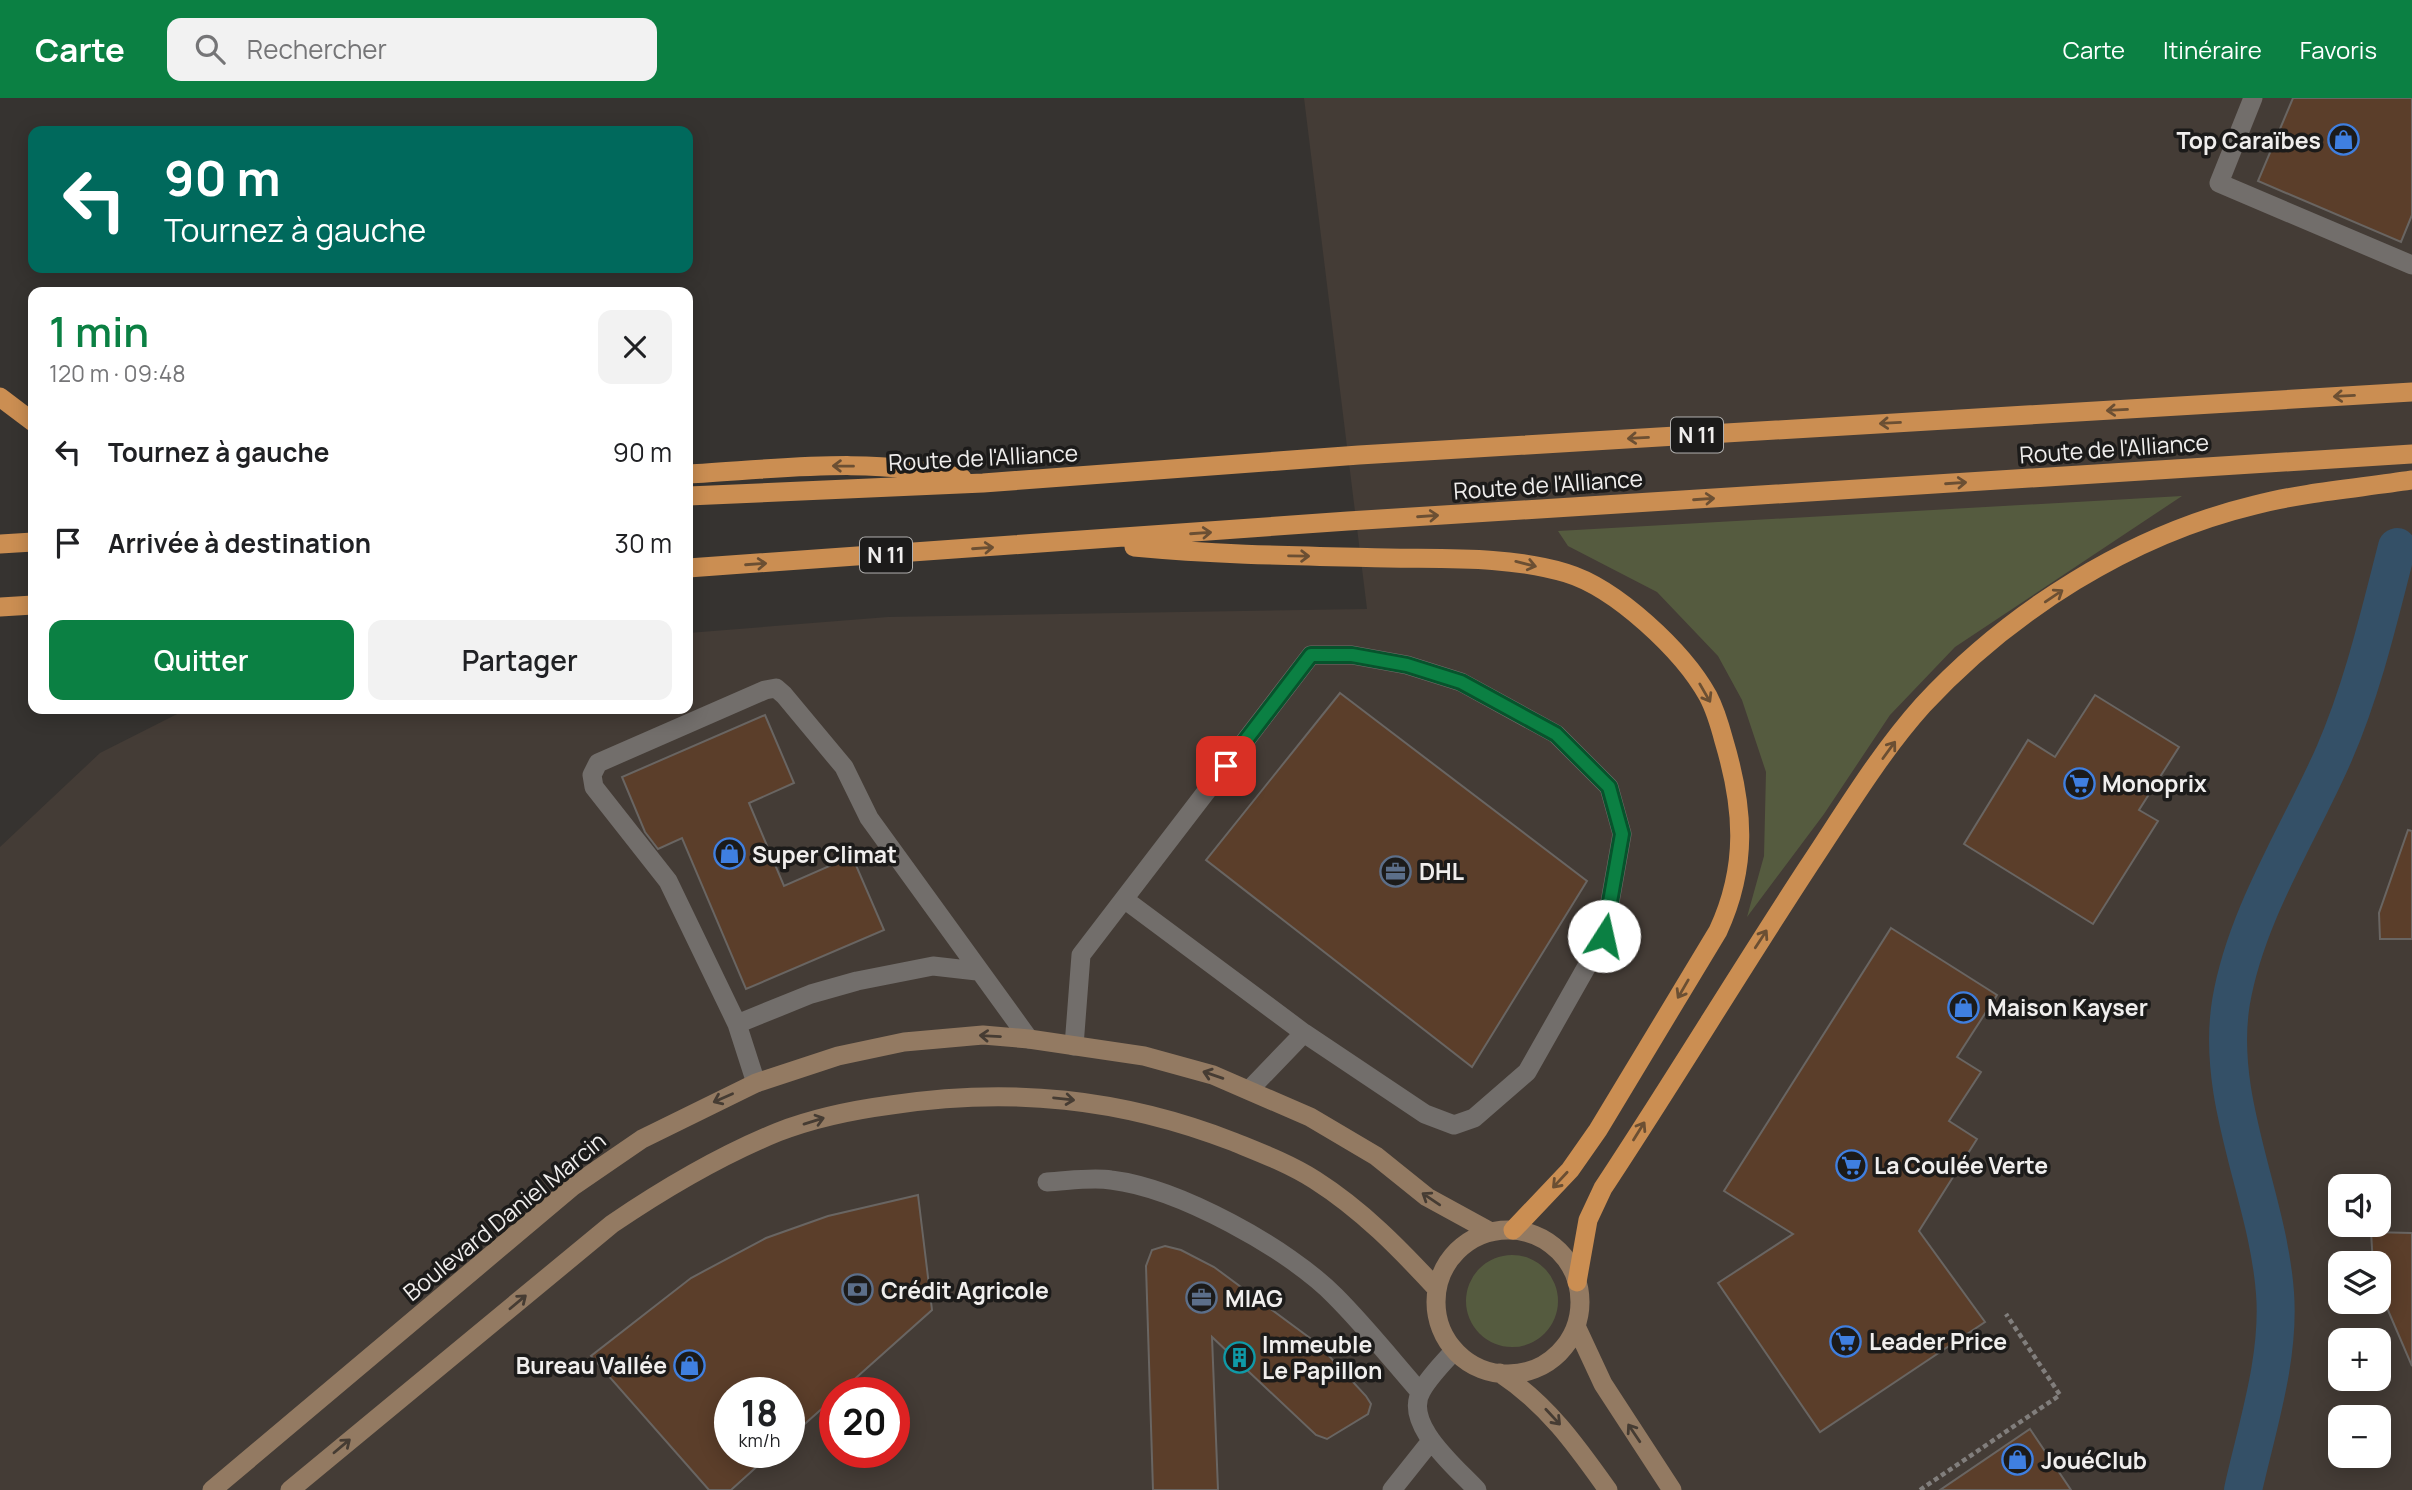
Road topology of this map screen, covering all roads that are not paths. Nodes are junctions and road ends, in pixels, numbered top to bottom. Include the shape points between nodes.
1 (2253, 98) edge
2 (2412, 265) edge
3 (2412, 392) edge
4 (0, 397) edge
5 (28, 418) edge
6 (2412, 454) edge
7 (693, 474) edge
8 (2412, 480) edge
9 (983, 483) junction
10 (693, 496) edge
11 (28, 542) edge
12 (1085, 542) junction
13 (0, 544) edge
14 (693, 568) edge
15 (28, 605) edge
16 (0, 607) edge
17 (1124, 899) junction
18 (977, 971) junction
19 (737, 1024) junction
20 (1304, 1033) junction
21 (1029, 1039) junction
22 (1074, 1046) junction
23 (756, 1083) junction
24 (1250, 1089) junction
25 (1048, 1182) dead end
26 (1513, 1230) junction
27 (1491, 1232) junction
28 (1577, 1282) junction
29 (1437, 1289) junction
30 (1576, 1326) junction
31 (1454, 1351) junction
32 (1500, 1373) junction
33 (1420, 1392) junction
34 (1432, 1441) junction
35 (212, 1490) edge
36 (290, 1490) edge
37 (1392, 1490) edge
38 (1477, 1490) edge
39 (1608, 1490) edge
40 (1672, 1490) edge

1 - 2 lane via 2219,183
3 -> 9 highway, Route de l'Alliance / N 11 via 1359,455
4 - 5 highway
12 -> 6 highway, Route de l'Alliance / N 11
9 -> 7 highway via 921,468 837,466
28 -> 8 highway via 1583,1240 1602,1188 1825,841 1923,706 1993,640 2093,570 2172,533 2255,505
9 - 10 highway, Route de l'Alliance / N 11
11 - 13 highway
14 -> 12 highway, Route de l'Alliance / N 11
12 -> 26 highway via 1209,554 1513,561 1569,574 1629,610 1686,664 1709,697 1735,777 1741,822 1732,900 1598,1130 1570,1170
15 - 16 highway
17 - 20 lane
17 - 20 lane via 1311,655 1363,657 1461,682 1556,734 1609,787 1622,834 1604,936 1527,1072 1474,1118 1454,1125 1425,1114
17 - 22 lane via 1081,954
18 - 19 lane via 933,966 857,981
18 - 19 lane via 869,818 844,767 784,695 776,688 765,690 598,763 592,775 594,788 668,881
18 - 21 lane
19 - 23 lane
20 - 24 lane
21 - 22 main road, Boulevard Daniel Marcin
21 -> 23 main road, Boulevard Daniel Marcin via 983,1035 904,1042 838,1056
24 -> 22 main road, Boulevard Daniel Marcin via 1144,1056
23 -> 35 main road, Boulevard Daniel Marcin via 642,1139 572,1187
27 -> 24 main road, Boulevard Daniel Marcin via 1427,1197 1376,1156
25 - 33 lane via 1110,1180 1174,1197 1208,1212 1306,1271 1335,1296
26 - 27 main road
26 - 28 main road via 1539,1237 1560,1252
27 - 29 main road via 1461,1247 1441,1273
28 - 30 main road
29 - 31 main road via 1438,1323
36 -> 29 main road via 632,1210 718,1159 780,1131 849,1111 935,1098 1026,1095 1140,1112 1202,1130 1265,1154 1332,1191 1365,1215
30 - 32 main road via 1564,1347 1546,1363 1524,1372
40 -> 30 main road via 1603,1384
31 - 32 main road via 1484,1370
31 - 33 lane
32 -> 39 main road via 1523,1388 1564,1429
33 - 34 lane via 1419,1416
34 - 37 lane
34 - 38 lane

